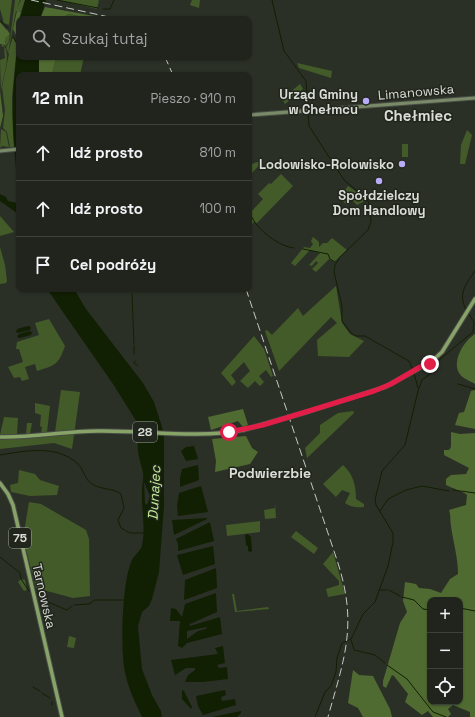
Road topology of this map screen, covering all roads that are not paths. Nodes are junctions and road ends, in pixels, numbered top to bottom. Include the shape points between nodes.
1 (475, 98) edge
2 (252, 115) edge
3 (16, 149) edge
4 (2, 150) edge
5 (475, 299) edge
6 (0, 437) edge
7 (0, 483) edge
8 (62, 717) edge

1 - 2 main road, Limanowska
3 - 4 main road
5 - 6 main road, 28, bridge via 436,358 428,359 410,374 391,384 253,428 192,434 98,431
7 - 8 main road, Tarnowska / 75 via 13,505

